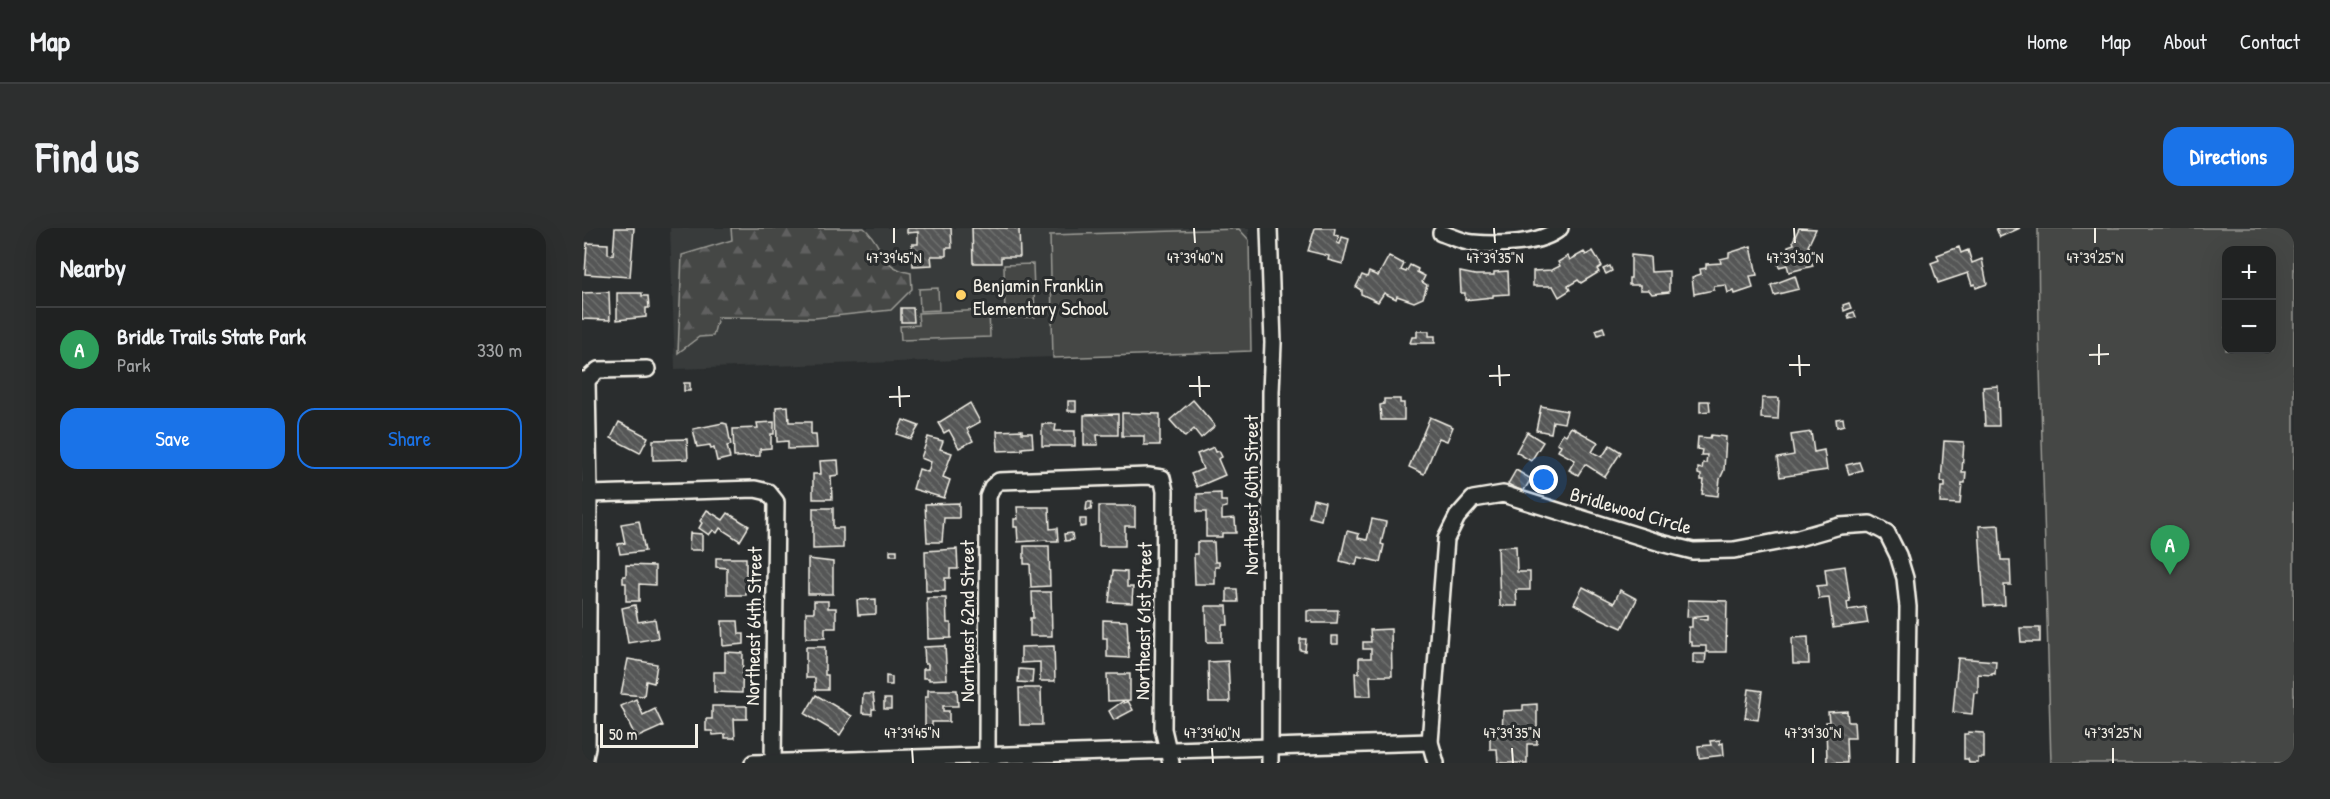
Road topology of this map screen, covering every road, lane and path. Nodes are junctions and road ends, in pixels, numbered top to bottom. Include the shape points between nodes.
1 (1269, 228) edge
2 (1560, 228) edge
3 (1441, 233) dead end
4 (647, 369) dead end
5 (585, 380) edge
6 (992, 487) joint
7 (589, 494) junction
8 (1430, 742) junction
9 (1270, 746) junction
10 (987, 756) junction
11 (1169, 757) edge
12 (952, 760) edge
13 (584, 763) edge
14 (753, 763) edge
15 (773, 763) edge
16 (1270, 763) edge
17 (1436, 763) edge
18 (1906, 763) edge

1 - 9 street, Northeast 60th Street via 1273,350
2 - 3 street via 1539,240 1516,242 1472,243
4 - 5 street via 598,370
5 - 7 street
6 - 10 street, Northeast 62nd Street via 988,496
6 - 11 street, Northeast 61st Street via 999,481 1162,478 1163,729
7 - 13 street
7 - 15 street, Northeast 64th Street via 755,489 768,492 776,502
8 - 9 street
8 - 17 street, Bridlewood Circle
8 - 18 street, Bridlewood Circle via 1446,539 1457,517 1473,499 1503,494 1693,551 1734,550 1870,524 1887,533 1905,578 1908,607
9 - 11 street
9 - 16 street, Northeast 60th Street
10 - 11 street
10 - 12 street
12 - 15 street
14 - 15 street

